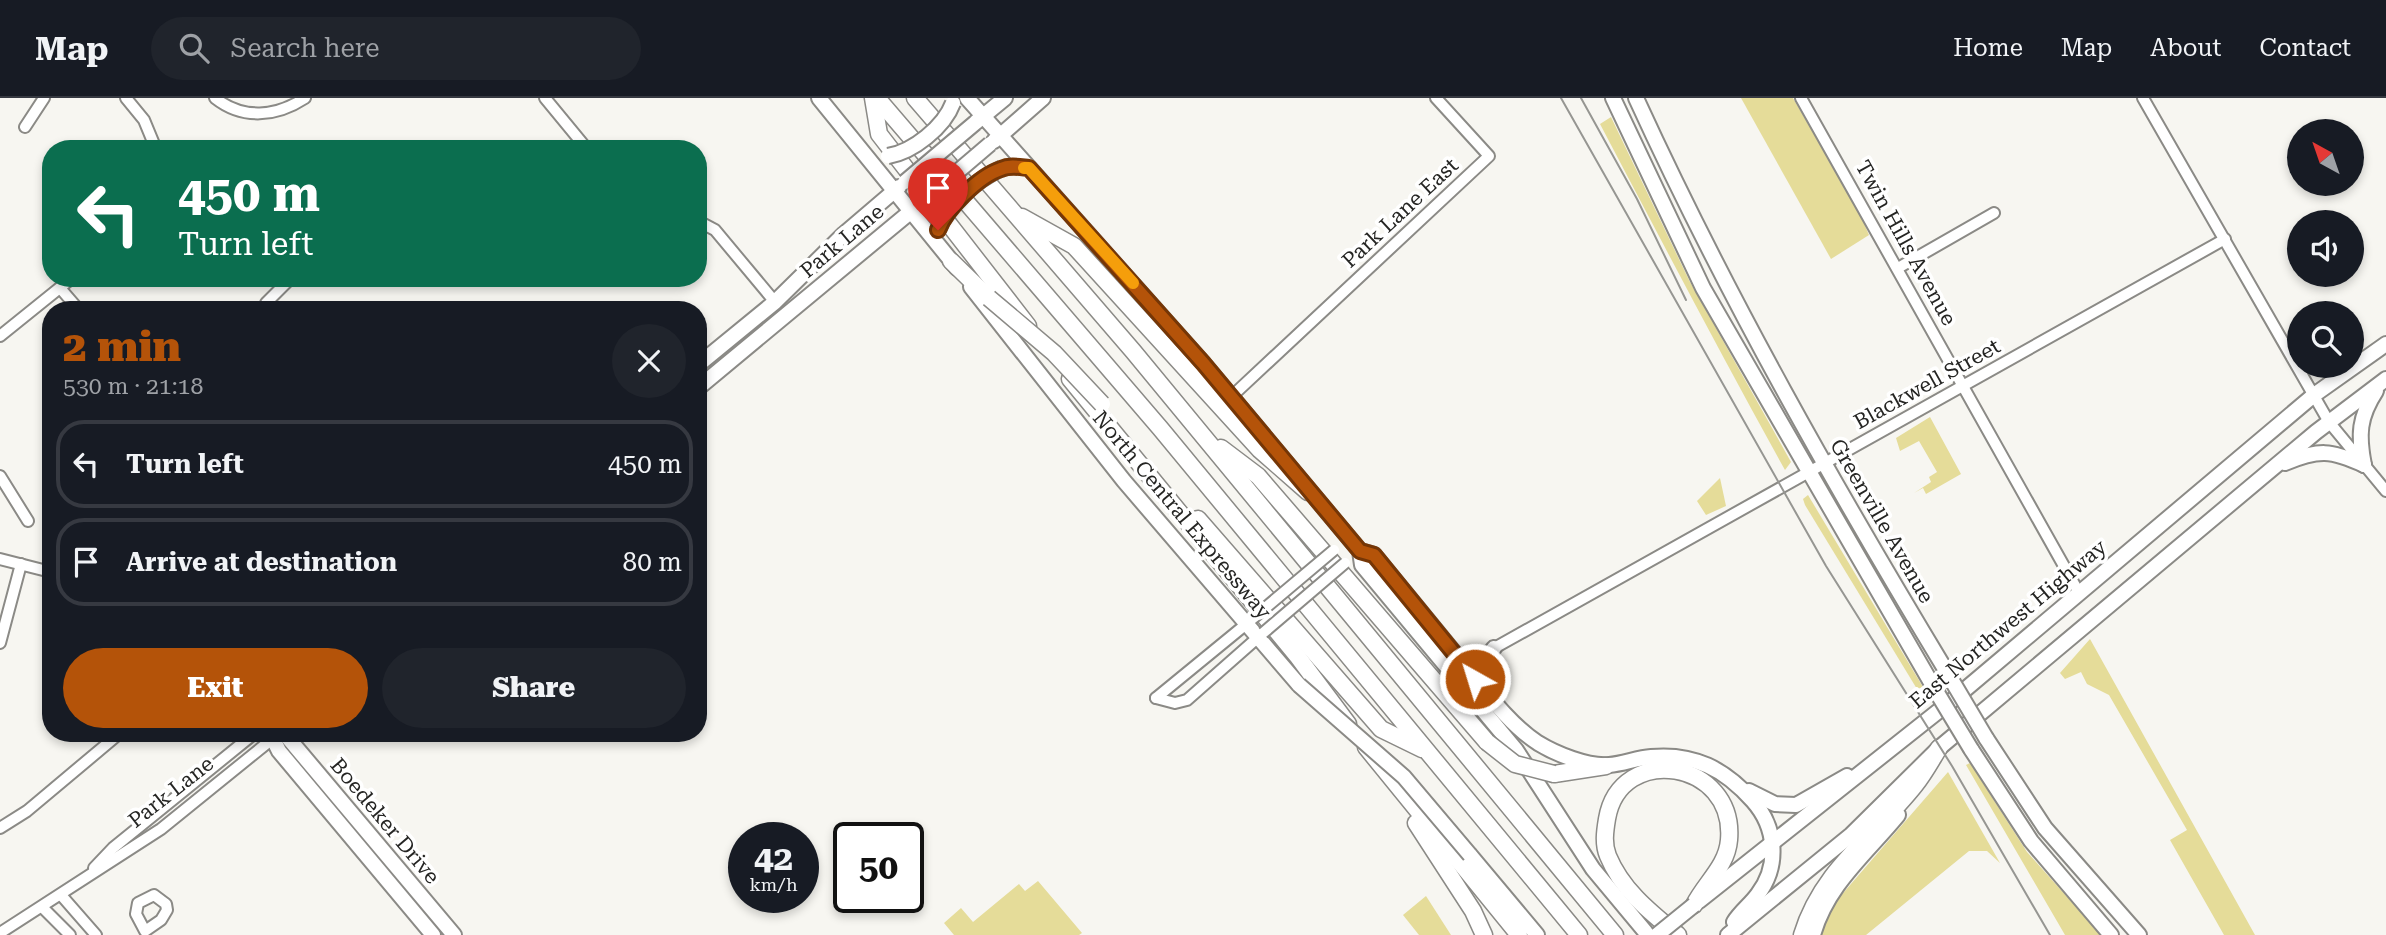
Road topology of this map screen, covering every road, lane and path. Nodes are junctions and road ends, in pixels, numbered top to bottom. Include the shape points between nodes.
1 (44, 98) edge
2 (126, 98) edge
3 (215, 98) edge
4 (305, 98) edge
5 (545, 98) edge
6 (819, 98) edge
7 (875, 98) edge
8 (915, 98) edge
9 (1005, 98) edge
10 (1043, 98) edge
11 (1436, 98) edge
12 (1613, 98) edge
13 (1636, 98) edge
14 (1801, 98) edge
15 (2143, 98) edge
16 (958, 100) edge
17 (979, 120) junction
18 (25, 127) dead end
19 (152, 140) edge
20 (580, 140) edge
21 (995, 140) junction
22 (862, 152) junction
23 (1029, 168) junction
24 (1678, 189) junction
25 (892, 192) junction
26 (1658, 198) junction
27 (1011, 211) junction
28 (910, 212) junction
29 (1994, 214) dead end
30 (707, 226) edge
31 (937, 236) junction
32 (2225, 240) junction
33 (951, 261) junction
34 (1898, 268) junction
35 (282, 287) edge
36 (60, 288) joint
37 (1703, 288) junction
38 (44, 301) edge
39 (71, 301) edge
40 (268, 301) edge
41 (42, 302) edge
42 (775, 302) junction
43 (0, 336) edge
44 (1755, 337) junction
45 (2386, 344) edge
46 (744, 351) junction
47 (707, 358) edge
48 (707, 381) edge
49 (2383, 382) edge
50 (1963, 386) junction
51 (2314, 395) junction
52 (1231, 397) junction
53 (2329, 422) junction
54 (1202, 434) junction
55 (1823, 464) junction
56 (2364, 465) junction
57 (1807, 473) junction
58 (0, 476) edge
59 (2263, 476) junction
60 (2386, 491) edge
61 (1308, 492) junction
62 (28, 521) dead end
63 (1355, 546) junction
64 (0, 559) edge
65 (21, 564) junction
66 (42, 570) edge
67 (2078, 591) junction
68 (1249, 621) junction
69 (1260, 636) junction
70 (0, 642) edge
71 (1494, 648) junction
72 (1464, 665) junction
73 (1475, 679) junction
74 (109, 742) edge
75 (244, 742) edge
76 (266, 742) edge
77 (278, 742) edge
78 (292, 742) edge
79 (1938, 748) junction
80 (1428, 752) junction
81 (1873, 762) junction
82 (1606, 766) junction
83 (1381, 768) junction
84 (1916, 785) junction
85 (1744, 790) junction
86 (169, 803) junction
87 (364, 827) junction
88 (0, 828) edge
89 (157, 832) junction
90 (351, 838) junction
91 (1773, 844) junction
92 (85, 878) junction
93 (61, 895) junction
94 (1694, 905) junction
95 (43, 908) junction
96 (83, 920) junction
97 (0, 933) edge
98 (69, 934) edge
99 (96, 935) edge
100 (433, 935) edge
101 (454, 935) edge
102 (1484, 935) edge
103 (1519, 935) edge
104 (1537, 935) edge
105 (1579, 935) edge
106 (1615, 935) edge
107 (1648, 935) edge
108 (1657, 935) edge
109 (1678, 935) edge
110 (1727, 935) edge
111 (1802, 935) edge
112 (1812, 935) edge
113 (2111, 935) edge
114 (2138, 935) edge

1 - 18 street
2 - 19 street via 144,120
3 - 4 street via 241,113 264,114
5 - 20 street
6 - 22 main road, North Central Expressway
7 - 80 highway, North Central Expressway via 1128,390
7 - 83 highway via 879,134
8 - 27 highway
9 - 17 main road, Park Lane
10 - 21 main road, Park Lane
11 - 52 street, Park Lane East via 1489,156
12 - 26 main road, Greenville Avenue
13 - 24 main road, Greenville Avenue
14 - 34 street, Twin Hills Avenue
15 - 32 street
16 - 17 main road
16 - 22 main road, bridge via 944,120 910,149 888,156
17 - 21 main road
17 - 25 main road, Park Lane, bridge
21 - 23 main road
21 - 28 main road, Park Lane, bridge
22 - 25 main road, North Central Expressway
23 - 31 main road, bridge via 1002,168 991,173 952,206
23 - 52 main road
24 - 26 main road
24 - 44 main road, Greenville Avenue
25 - 28 main road, North Central Expressway
25 - 42 main road, Park Lane
26 - 37 main road, Greenville Avenue
27 - 54 highway
27 - 61 highway via 1074,246 1261,450
28 - 31 main road, North Central Expressway
28 - 46 main road, Park Lane
29 - 34 street
30 - 42 street
31 - 33 main road, North Central Expressway
32 - 50 street, Blackwell Street
32 - 51 street
33 - 68 main road, North Central Expressway via 1124,481
33 - 80 highway, bridge via 1054,353 1102,404 1381,729
34 - 50 street, Twin Hills Avenue
35 - 40 street
36 - 38 street
36 - 39 street
37 - 44 main road via 1712,288 1735,327
37 - 57 main road, Greenville Avenue
41 - 43 street
42 - 46 main road via 772,318 756,331
42 - 47 main road, Park Lane
44 - 55 main road, Greenville Avenue
45 - 51 main road, East Northwest Highway
46 - 48 main road, Park Lane
49 - 53 main road
49 - 56 main road via 2361,418
50 - 55 street, Blackwell Street
50 - 67 street, Twin Hills Avenue
51 - 53 street
51 - 67 main road, East Northwest Highway
52 - 61 main road
53 - 56 street
53 - 59 main road
54 - 82 highway, bridge via 1258,476 1500,754 1554,774
54 - 106 highway
55 - 57 street, Blackwell Street
55 - 114 main road, Greenville Avenue, bridge via 1986,738 2045,828
56 - 59 main road via 2339,454 2308,453
56 - 60 street
57 - 71 street, Blackwell Street
57 - 113 main road, Greenville Avenue, bridge via 2031,841
58 - 62 street
59 - 79 main road
61 - 63 main road
63 - 68 street, bridge via 1334,550
63 - 69 street, bridge via 1345,563
63 - 72 main road via 1374,555
63 - 107 main road via 1362,565 1509,741 1593,869
64 - 65 street
65 - 66 street
65 - 70 street
67 - 81 main road, East Northwest Highway
68 - 69 main road, North Central Expressway
68 - 69 street via 1156,698 1175,703 1187,699
69 - 104 main road, North Central Expressway, bridge via 1299,685 1397,771
71 - 72 street, Blackwell Street
71 - 73 main road
72 - 73 main road
73 - 82 main road via 1524,733 1540,744
74 - 88 street
75 - 86 street, Park Lane
76 - 89 street, Park Lane
77 - 90 main road, Boedeker Drive
78 - 87 main road, Boedeker Drive
79 - 84 highway
79 - 110 main road via 1851,835
80 - 105 highway, North Central Expressway
81 - 85 main road via 1796,805 1775,804
81 - 91 main road, East Northwest Highway
82 - 85 main road via 1676,756 1707,762
83 - 102 highway
83 - 103 highway
84 - 111 highway via 1825,883
84 - 112 main road via 1898,816 1838,881 1822,906
85 - 91 main road via 1762,811
86 - 89 street
86 - 92 street, Park Lane via 113,848
87 - 90 main road
87 - 101 main road, Boedeker Drive
89 - 92 street, Park Lane
90 - 100 main road, Boedeker Drive
91 - 94 main road, East Northwest Highway
91 - 110 main road via 1773,861 1763,885
92 - 93 street, Park Lane
93 - 95 street, Park Lane
93 - 96 street
94 - 108 main road, East Northwest Highway, bridge
94 - 109 highway via 1730,840 1723,806 1714,789 1698,776 1659,769 1638,775 1621,788 1609,808 1604,835 1607,854 1637,900
95 - 97 street, Park Lane
95 - 98 street
96 - 98 street
96 - 99 street

